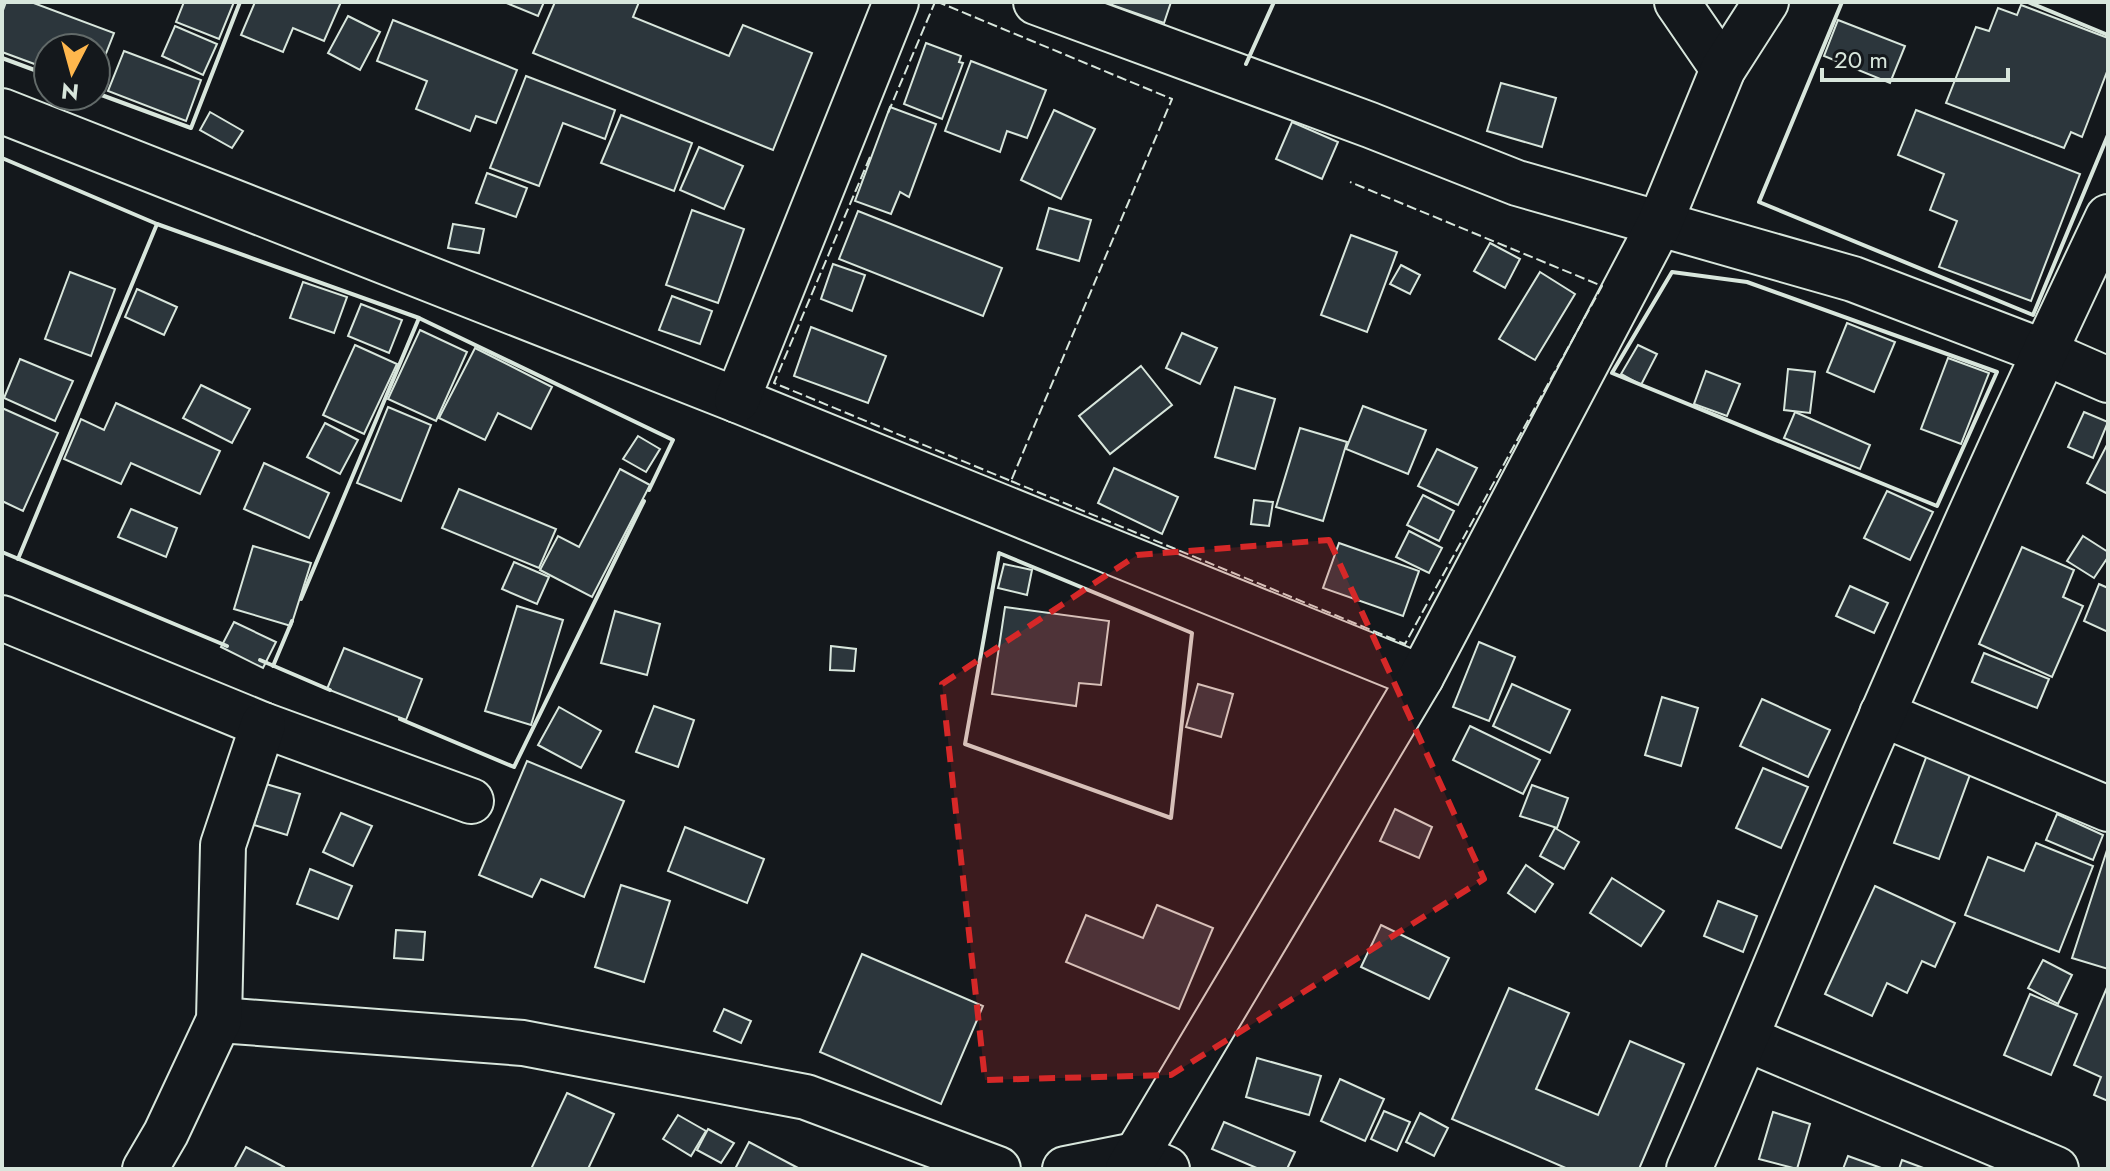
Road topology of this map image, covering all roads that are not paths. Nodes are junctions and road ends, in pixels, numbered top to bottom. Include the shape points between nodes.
1 (896, 2) edge
2 (1036, 2) edge
3 (1677, 2) edge
4 (1766, 2) edge
5 (1723, 69) junction
6 (2, 111) edge
7 (2108, 217) edge
8 (1659, 225) junction
9 (2044, 352) junction
10 (2108, 380) edge
11 (737, 400) junction
12 (2, 618) edge
13 (1421, 677) junction
14 (1882, 714) junction
15 (263, 725) junction
16 (471, 801) dead end
17 (2108, 809) edge
18 (219, 1020) junction
19 (1747, 1039) junction
20 (1143, 1164) edge
21 (145, 1169) edge
22 (998, 1169) edge
23 (1065, 1169) edge
24 (1689, 1169) edge
25 (2056, 1169) edge

1 - 11 street
2 - 8 street via 1517,183
3 - 5 street
4 - 5 street
5 - 8 street
6 - 11 street
7 - 9 street
8 - 9 street via 1853,279
8 - 13 street
9 - 10 street
9 - 14 street
11 - 13 street
12 - 15 street
13 - 20 street
14 - 17 street
14 - 19 street
15 - 16 street
15 - 18 street via 223,845
18 - 21 street
18 - 22 street via 523,1043 806,1097
19 - 24 street
19 - 25 street
20 - 23 street

